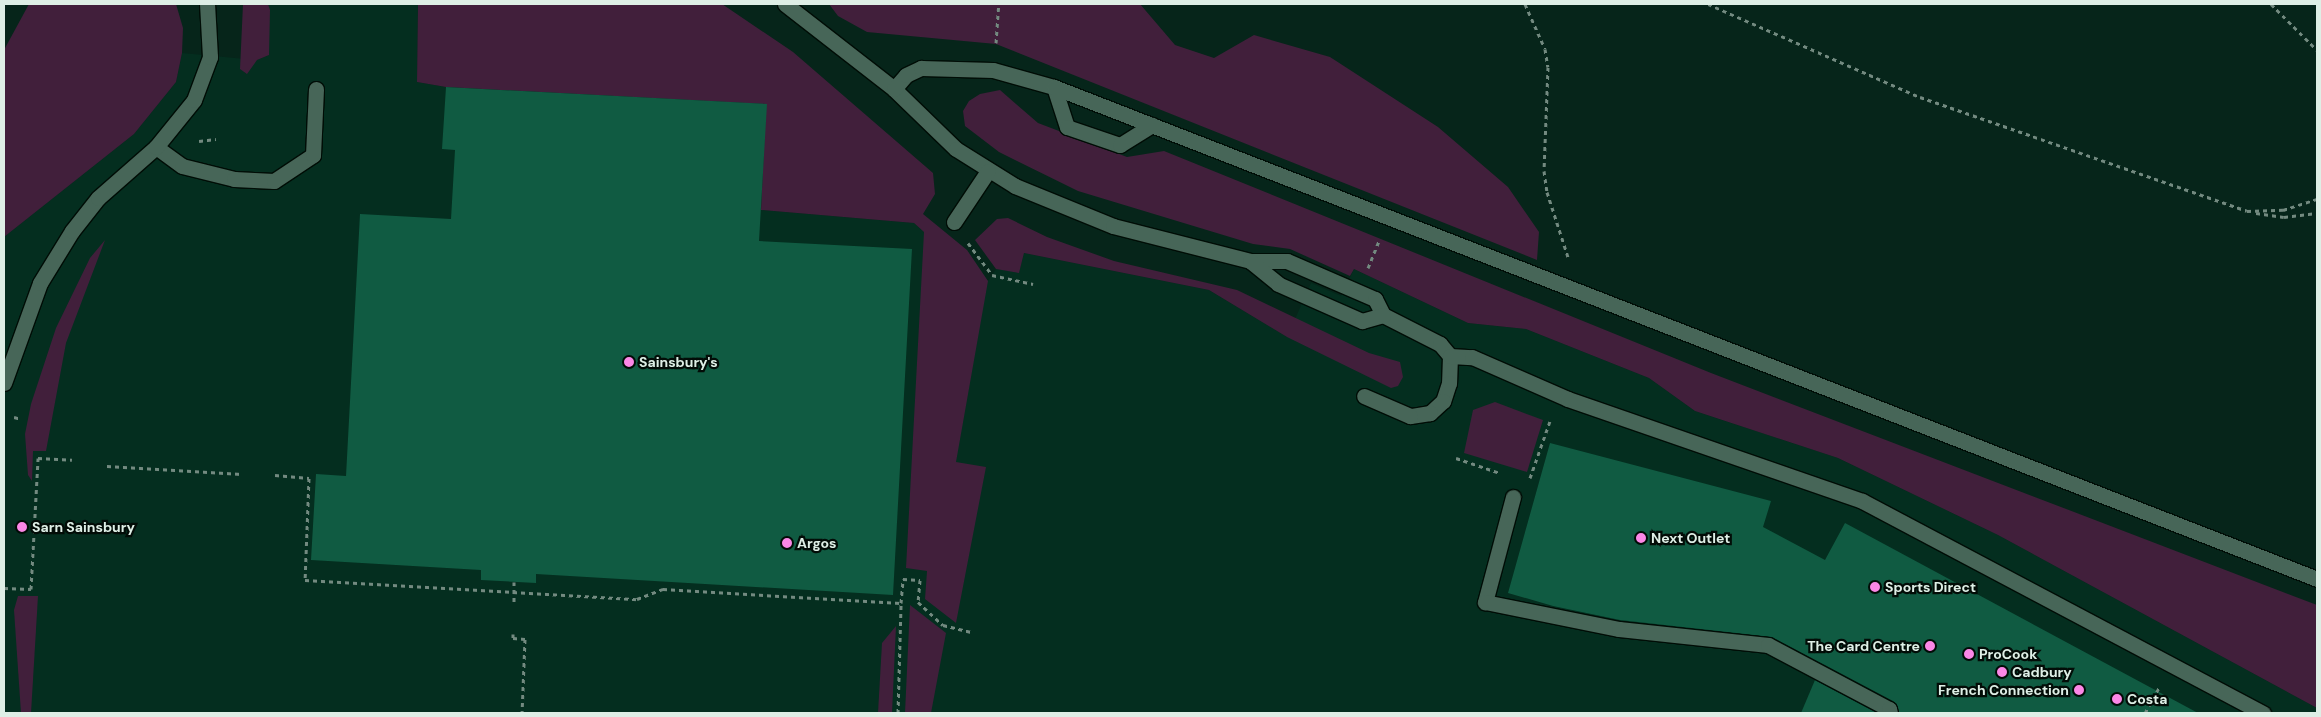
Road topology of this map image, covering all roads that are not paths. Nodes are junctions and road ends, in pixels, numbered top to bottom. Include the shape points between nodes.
1 (207, 4) edge
2 (785, 4) edge
3 (1054, 87) junction
4 (316, 89) dead end
5 (894, 89) junction
6 (1152, 125) junction
7 (156, 146) junction
8 (988, 171) junction
9 (954, 222) dead end
10 (1250, 262) junction
11 (1383, 315) junction
12 (1450, 356) junction
13 (4, 382) edge
14 (1364, 396) dead end
15 (1513, 497) road end
16 (2317, 579) edge
17 (1890, 713) edge
18 (2263, 713) edge

1 - 7 street via 210,57 204,80 181,118
2 - 5 street
3 - 5 street via 993,70 920,68 906,75
3 - 6 street
3 - 6 street via 1067,127 1120,145
4 - 7 street via 313,155 274,181 234,179 182,166
5 - 8 street via 956,149
6 - 16 street
7 - 13 street via 98,198 72,231 40,283
8 - 9 street
8 - 10 street via 1113,226
10 - 11 street via 1278,284 1362,321
10 - 11 street via 1287,262 1375,299
11 - 12 street via 1440,344
12 - 14 street via 1449,383 1443,401 1430,412 1410,416
12 - 18 street via 1472,357 1568,399 1862,501
15 - 17 street via 1485,602 1619,629 1768,645 1889,709

